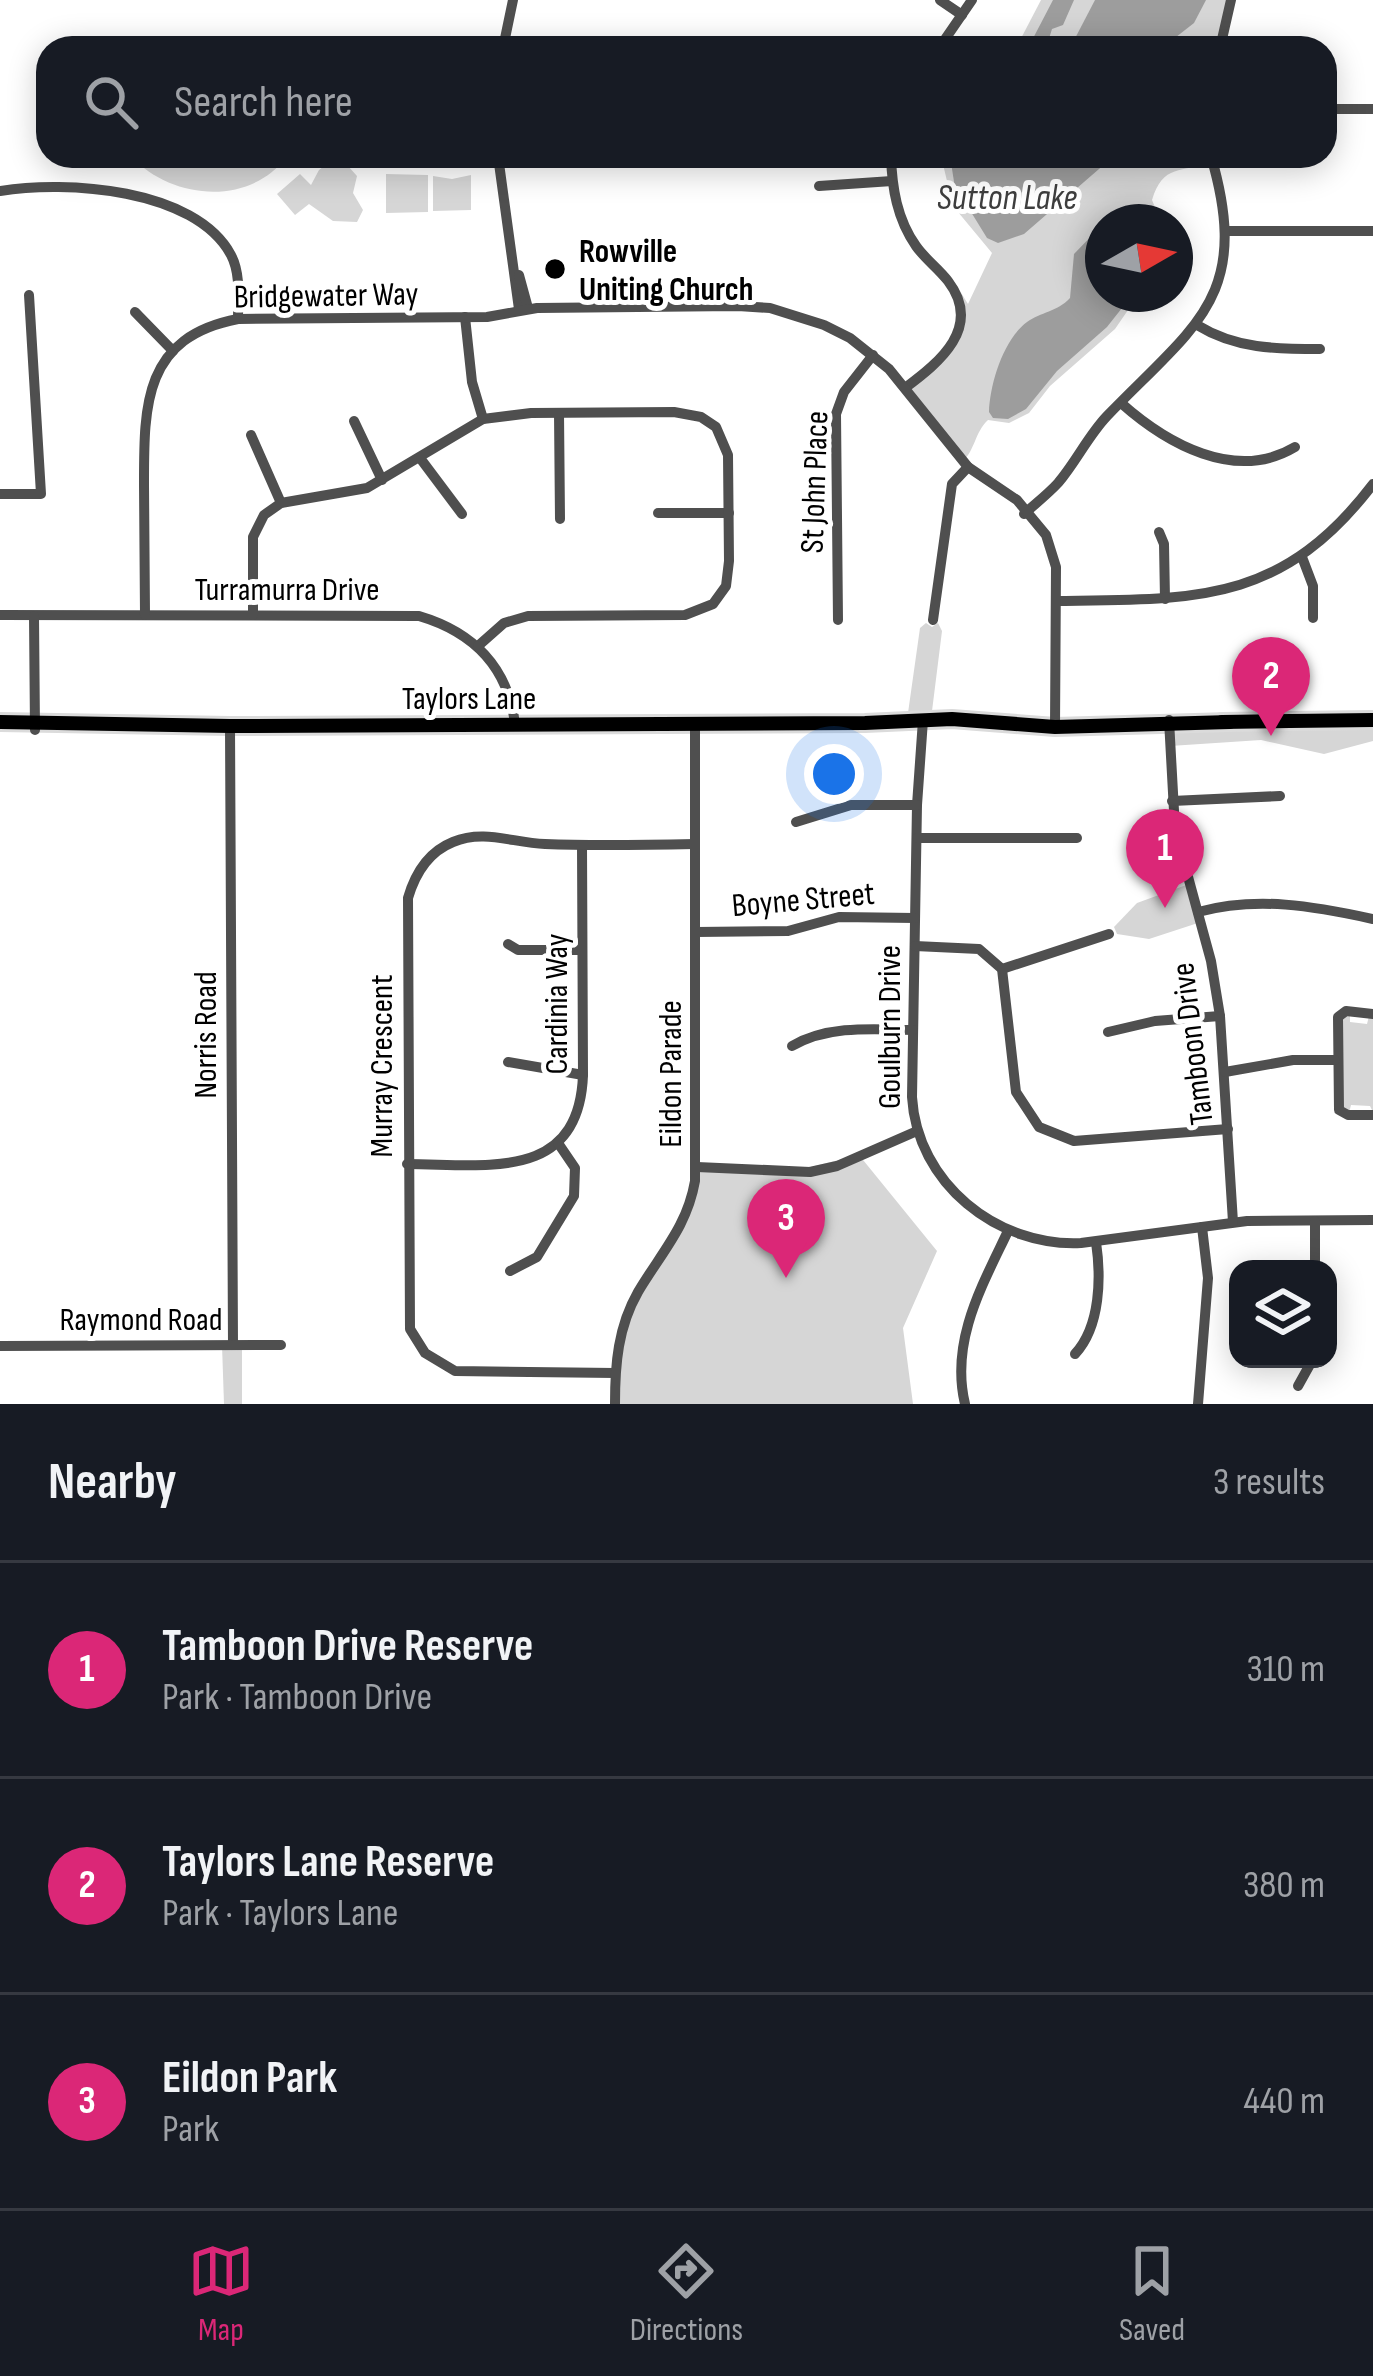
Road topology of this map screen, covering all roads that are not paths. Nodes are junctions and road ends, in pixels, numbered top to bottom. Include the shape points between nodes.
1 (514, 0) edge
2 (940, 0) edge
3 (972, 0) edge
4 (1231, 0) edge
5 (962, 16) junction
6 (506, 36) edge
7 (948, 36) edge
8 (1223, 36) edge
9 (1337, 109) edge
10 (1373, 109) edge
11 (500, 168) edge
12 (891, 168) edge
13 (1215, 168) edge
14 (892, 181) junction
15 (819, 186) dead end
16 (0, 191) edge
17 (1227, 231) junction
18 (1373, 231) edge
19 (29, 295) dead end
20 (524, 309) junction
21 (135, 312) dead end
22 (468, 317) junction
23 (238, 320) junction
24 (1197, 326) junction
25 (1320, 349) dead end
26 (173, 351) junction
27 (873, 355) junction
28 (905, 388) junction
29 (1121, 403) junction
30 (560, 413) junction
31 (483, 419) junction
32 (354, 421) dead end
33 (250, 435) dead end
34 (1294, 447) dead end
35 (420, 458) junction
36 (966, 468) junction
37 (382, 480) junction
38 (1373, 484) edge
39 (0, 494) edge
40 (281, 503) junction
41 (1026, 512) junction
42 (658, 513) dead end
43 (729, 513) junction
44 (462, 514) dead end
45 (560, 519) dead end
46 (1159, 532) dead end
47 (1302, 557) junction
48 (1165, 599) junction
49 (1056, 601) junction
50 (0, 615) edge
51 (253, 615) junction
52 (34, 616) junction
53 (145, 616) junction
54 (1313, 618) dead end
55 (838, 620) dead end
56 (933, 620) dead end
57 (478, 646) junction
58 (695, 723) junction
59 (919, 723) junction
60 (1055, 723) junction
61 (1169, 723) junction
62 (1373, 723) edge
63 (515, 724) junction
64 (0, 726) edge
65 (35, 726) junction
66 (230, 726) junction
67 (1280, 796) dead end
68 (1172, 801) junction
69 (917, 805) junction
70 (796, 822) dead end
71 (917, 838) junction
72 (1077, 838) dead end
73 (695, 844) junction
74 (582, 845) junction
75 (1198, 912) junction
76 (1373, 916) edge
77 (915, 917) junction
78 (696, 932) junction
79 (1109, 934) dead end
80 (508, 944) dead end
81 (915, 946) junction
82 (581, 950) junction
83 (1002, 969) junction
84 (1373, 1014) edge
85 (1220, 1016) junction
86 (913, 1030) junction
87 (1108, 1032) dead end
88 (792, 1046) dead end
89 (1336, 1060) junction
90 (508, 1062) dead end
91 (1225, 1072) junction
92 (583, 1075) junction
93 (1373, 1114) edge
94 (1228, 1129) junction
95 (916, 1131) junction
96 (558, 1143) junction
97 (407, 1164) junction
98 (697, 1167) junction
99 (1373, 1220) edge
100 (1315, 1221) junction
101 (1232, 1222) junction
102 (1202, 1227) junction
103 (1008, 1231) junction
104 (1096, 1242) junction
105 (1315, 1260) edge
106 (510, 1271) dead end
107 (233, 1345) junction
108 (281, 1345) dead end
109 (0, 1346) edge
110 (1075, 1354) dead end
111 (1308, 1368) edge
112 (615, 1373) junction
113 (1298, 1386) dead end
114 (615, 1404) edge
115 (965, 1404) edge
116 (1198, 1404) edge

1 - 6 street
2 - 5 street
3 - 5 street
4 - 8 street
5 - 7 street
9 - 10 street
11 - 20 street
12 - 14 street
13 - 17 street
14 - 15 street
14 - 28 street via 907,232 950,284 961,315 947,354
16 - 23 street via 103,190 175,210 231,256
17 - 18 street
17 - 24 street via 1216,288
19 - 39 street via 40,494
20 - 22 street, Bridgewater Way
20 - 27 street, Bridgewater Way via 770,308 824,325
21 - 26 street
22 - 23 street, Bridgewater Way
22 - 31 street
23 - 26 street, Bridgewater Way via 206,328
24 - 25 street via 1253,347
24 - 29 street
26 - 53 street via 145,408
27 - 28 street, Bridgewater Way
27 - 55 street, St John Place via 836,413
28 - 36 street, Bridgewater Way
29 - 34 street via 1201,454 1251,460
29 - 41 street
30 - 31 street
30 - 43 street via 674,412 711,423 726,445
30 - 45 street
31 - 35 street
32 - 37 street
33 - 40 street
35 - 37 street
35 - 44 street
36 - 41 street, Bridgewater Way
36 - 56 street via 952,484
37 - 40 street
38 - 47 street
40 - 51 street via 253,537
41 - 49 street, Bridgewater Way via 1050,545
42 - 43 street
43 - 57 street via 729,575 705,610 528,616 504,623
46 - 48 street
47 - 48 street via 1238,586
47 - 54 street
48 - 49 street
49 - 60 street, Bridgewater Way
50 - 52 street, Turramurra Drive
51 - 53 street, Turramurra Drive
51 - 57 street, Turramurra Drive via 419,616
52 - 53 street, Turramurra Drive
52 - 65 street
57 - 63 street via 502,678
58 - 59 main road, Taylors Lane
58 - 63 main road, Taylors Lane
58 - 73 street, Eildon Parade
59 - 60 main road, Taylors Lane
59 - 69 street, Goulburn Drive
60 - 61 main road, Taylors Lane
61 - 62 main road, Taylors Lane
61 - 68 street, Tamboon Drive
63 - 66 main road, Taylors Lane
64 - 65 main road, Taylors Lane
65 - 66 main road, Taylors Lane
66 - 107 street, Norris Road
67 - 68 street
68 - 75 street, Tamboon Drive
69 - 70 street via 850,805
69 - 71 street, Goulburn Drive
71 - 72 street
71 - 77 street, Goulburn Drive
73 - 74 street, Murray Crescent
73 - 78 street, Eildon Parade
74 - 82 street, Cardinia Way
74 - 97 street, Murray Crescent via 471,836 419,870 406,909
75 - 76 street via 1289,904
75 - 85 street, Tamboon Drive
77 - 78 street, Boyne Street
77 - 81 street, Goulburn Drive
78 - 98 street, Eildon Parade
79 - 83 street
80 - 82 street
81 - 83 street via 980,949
81 - 86 street, Goulburn Drive
82 - 92 street, Cardinia Way
83 - 94 street via 1016,1092 1039,1127 1074,1141
84 - 89 street via 1338,1017
85 - 87 street
85 - 91 street, Tamboon Drive
86 - 88 street via 832,1032
86 - 95 street, Goulburn Drive
89 - 91 street
89 - 93 street via 1339,1110
90 - 92 street
91 - 94 street, Tamboon Drive
92 - 96 street, Cardinia Way via 580,1107
94 - 101 street, Tamboon Drive
95 - 98 street via 810,1172
95 - 103 street, Goulburn Drive via 947,1184
96 - 97 street via 516,1163
96 - 106 street via 577,1174 574,1196 537,1257
97 - 112 street, Murray Crescent via 407,1317 424,1353 465,1373
98 - 112 street, Eildon Parade via 684,1222 630,1309
99 - 100 street, Goulburn Drive
100 - 101 street, Goulburn Drive
100 - 105 street
101 - 102 street, Goulburn Drive
102 - 104 street, Goulburn Drive
102 - 116 street via 1208,1278
103 - 104 street, Goulburn Drive
103 - 115 street via 965,1328
104 - 110 street via 1100,1283
107 - 108 street, Raymond Road
107 - 109 street, Raymond Road
111 - 113 street
112 - 114 street, Eildon Parade

